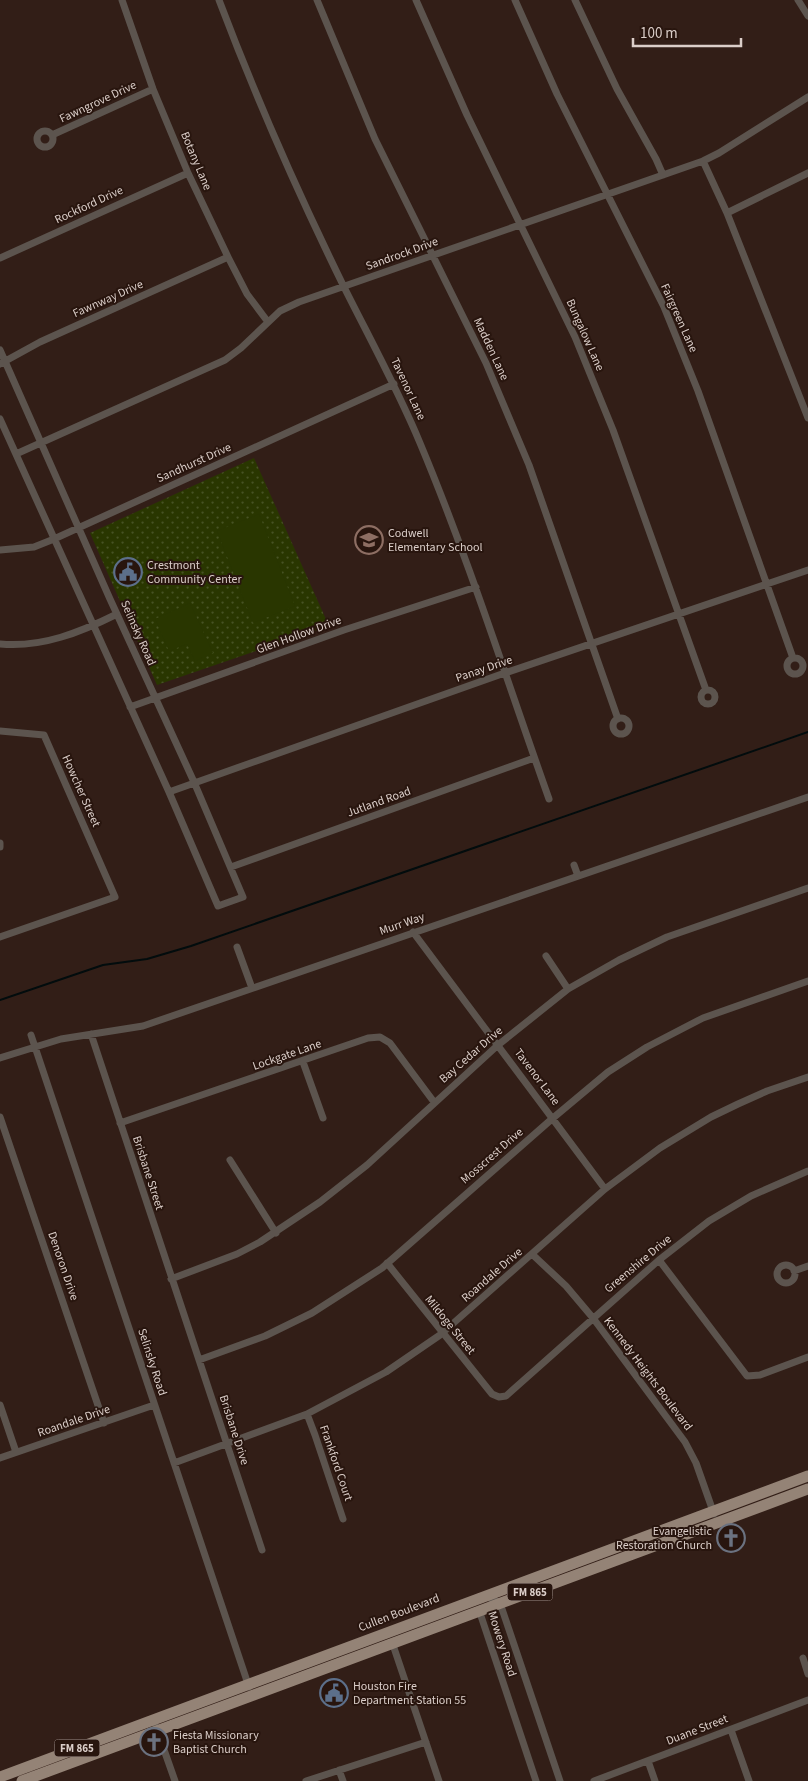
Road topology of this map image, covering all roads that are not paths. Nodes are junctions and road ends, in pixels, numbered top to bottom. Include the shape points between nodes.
1 (122, 0) edge
2 (219, 0) edge
3 (317, 0) edge
4 (416, 0) edge
5 (515, 0) edge
6 (575, 0) edge
7 (798, 0) edge
8 (808, 16) edge
9 (153, 89) junction
10 (808, 97) edge
11 (52, 135) dead end
12 (703, 161) junction
13 (188, 173) junction
14 (808, 174) edge
15 (663, 175) junction
16 (607, 194) junction
17 (727, 213) junction
18 (520, 226) junction
19 (433, 255) junction
20 (228, 257) junction
21 (0, 258) edge
22 (345, 288) junction
23 (268, 322) junction
24 (0, 350) edge
25 (3, 362) edge
26 (394, 384) junction
27 (808, 418) edge
28 (0, 419) edge
29 (40, 442) junction
30 (16, 454) junction
31 (78, 527) junction
32 (54, 539) junction
33 (0, 550) edge
34 (808, 570) edge
35 (767, 584) junction
36 (476, 587) junction
37 (679, 613) junction
38 (117, 614) junction
39 (93, 626) junction
40 (592, 643) junction
41 (0, 644) edge
42 (793, 658) dead end
43 (506, 673) junction
44 (706, 690) dead end
45 (155, 698) junction
46 (130, 707) junction
47 (618, 719) dead end
48 (0, 731) edge
49 (534, 758) junction
50 (194, 782) junction
51 (169, 792) junction
52 (808, 797) edge
53 (549, 799) dead end
54 (0, 843) edge
55 (0, 847) edge
56 (574, 865) dead end
57 (231, 867) junction
58 (578, 876) junction
59 (808, 888) edge
60 (413, 932) junction
61 (0, 937) edge
62 (237, 947) dead end
63 (546, 956) dead end
64 (808, 981) edge
65 (252, 988) junction
66 (568, 989) junction
67 (91, 1034) junction
68 (31, 1035) dead end
69 (498, 1045) junction
70 (35, 1047) junction
71 (0, 1058) edge
72 (303, 1062) junction
73 (808, 1077) edge
74 (434, 1102) junction
75 (0, 1117) edge
76 (323, 1118) dead end
77 (553, 1118) junction
78 (120, 1123) junction
79 (230, 1160) dead end
80 (808, 1171) edge
81 (605, 1189) junction
82 (276, 1233) junction
83 (532, 1255) junction
84 (659, 1260) junction
85 (387, 1263) junction
86 (808, 1266) edge
87 (794, 1271) dead end
88 (172, 1279) junction
89 (184, 1318) joint
90 (593, 1318) junction
91 (442, 1333) junction
92 (808, 1357) edge
93 (199, 1360) junction
94 (499, 1397) joint
95 (0, 1405) edge
96 (154, 1405) junction
97 (307, 1414) junction
98 (104, 1422) junction
99 (227, 1444) junction
100 (16, 1452) junction
101 (0, 1458) edge
102 (174, 1463) junction
103 (808, 1476) edge
104 (808, 1489) edge
105 (714, 1512) junction
106 (343, 1519) dead end
107 (718, 1524) junction
108 (262, 1550) dead end
109 (614, 1554) junction
110 (486, 1595) junction
111 (500, 1603) junction
112 (478, 1610) junction
113 (388, 1632) junction
114 (393, 1644) junction
115 (803, 1658) dead end
116 (321, 1664) junction
117 (808, 1674) edge
118 (250, 1690) junction
119 (808, 1700) edge
120 (153, 1719) junction
121 (731, 1730) junction
122 (158, 1731) junction
123 (426, 1742) junction
124 (70, 1751) junction
125 (648, 1761) junction
126 (74, 1762) junction
127 (339, 1770) junction
128 (0, 1777) edge
129 (22, 1781) edge
130 (174, 1781) edge
131 (306, 1781) edge
132 (342, 1781) edge
133 (439, 1781) edge
134 (536, 1781) edge
135 (560, 1781) edge
136 (594, 1781) edge
137 (655, 1781) edge
138 (748, 1781) edge

1 - 9 street, Botany Lane
2 - 22 street, Tavenor Lane via 266,120
3 - 19 street, Madden Lane via 375,139
4 - 18 street, Bungalow Lane
5 - 16 street, Fairgreen Lane
6 - 15 street
7 - 8 street
9 - 11 street, Fawngrove Drive
9 - 13 street, Botany Lane
10 - 12 street, Sandrock Drive
12 - 15 street, Sandrock Drive
12 - 17 street
13 - 20 street, Botany Lane
13 - 21 street, Rockford Drive
14 - 17 street
15 - 16 street, Sandrock Drive
16 - 18 street, Sandrock Drive
16 - 35 street, Fairgreen Lane via 664,307 698,391
17 - 27 street
18 - 19 street, Sandrock Drive
18 - 37 street, Bungalow Lane via 575,337 610,422
19 - 22 street, Sandrock Drive
19 - 40 street, Madden Lane via 486,364 528,465
20 - 23 street, Botany Lane via 247,294
20 - 25 street, Fawnway Drive
22 - 23 street, Sandrock Drive via 299,302 280,311
22 - 26 street, Tavenor Lane
23 - 29 street, Sandrock Drive via 225,360
24 - 25 street, Selinsky Road
25 - 29 street, Selinsky Road
26 - 31 street, Sandhurst Drive
26 - 36 street, Tavenor Lane
28 - 30 street
29 - 30 street, Sandrock Drive
29 - 31 street, Selinsky Road
30 - 32 street
31 - 32 street, Sandhurst Drive
31 - 38 street, Selinsky Road
32 - 33 street, Sandhurst Drive via 34,547
32 - 39 street
34 - 35 street, Panay Drive
35 - 37 street, Panay Drive
35 - 42 street, Fairgreen Lane
36 - 43 street, Tavenor Lane
36 - 45 street, Glen Hollow Drive
37 - 40 street, Panay Drive
37 - 44 street, Bungalow Lane
38 - 39 street
38 - 45 street, Selinsky Road
39 - 41 street via 52,640
39 - 46 street
40 - 43 street, Panay Drive
40 - 47 street, Madden Lane
43 - 49 street, Tavenor Lane
43 - 50 street, Panay Drive
45 - 46 street, Glen Hollow Drive
45 - 50 street, Selinsky Road
46 - 51 street
48 - 61 street, Howcher Street via 44,735 115,896
49 - 53 street, Tavenor Lane
49 - 57 street, Jutland Road
50 - 51 street, Panay Drive
50 - 57 street, Selinsky Road
51 - 57 street, Selinsky Road via 218,906 242,897
52 - 58 street, Murr Way
54 - 55 street
56 - 58 street
58 - 60 street, Murr Way
59 - 66 street, Bay Cedar Drive via 666,937
60 - 65 street, Murr Way
60 - 69 street, Tavenor Lane
62 - 65 street
63 - 66 street
64 - 77 street, Mosscrest Drive via 704,1018 646,1047 608,1072
65 - 67 street, Murr Way via 143,1026
66 - 69 street, Bay Cedar Drive
67 - 70 street, Murr Way
67 - 78 street, Brisbane Street
68 - 70 street, Selinsky Road
69 - 74 street, Bay Cedar Drive
69 - 77 street, Tavenor Lane
70 - 71 street, Murr Way
70 - 96 street, Selinsky Road
72 - 74 street, Lockgate Lane via 368,1038 380,1037 390,1043
72 - 76 street
72 - 78 street, Lockgate Lane
73 - 81 street, Roandale Drive via 767,1091 711,1117 660,1148
74 - 82 street, Bay Cedar Drive via 367,1165
75 - 98 street, Denoron Drive
77 - 81 street, Tavenor Lane
77 - 85 street, Mosscrest Drive
78 - 88 street, Brisbane Street
79 - 82 street
80 - 84 street, Greenshire Drive via 743,1201 709,1221
81 - 83 street, Roandale Drive
82 - 88 street, Bay Cedar Drive via 238,1254
83 - 90 street, Kennedy Heights Boulevard via 566,1286
83 - 91 street, Roandale Drive
84 - 90 street, Greenshire Drive
84 - 92 street via 747,1376 760,1376
85 - 91 street, Mildoge Street
85 - 93 street, Mosscrest Drive via 312,1313 265,1336
86 - 87 street
88 - 89 street, Brisbane Street
89 - 93 street, Brisbane Drive
90 - 94 street, Greenshire Drive via 506,1396
90 - 105 street, Kennedy Heights Boulevard via 685,1442
91 - 94 street, Mildoge Street via 492,1394
91 - 97 street, Roandale Drive via 386,1372
93 - 99 street, Brisbane Drive
95 - 100 street
96 - 98 street, Roandale Drive
96 - 102 street, Selinsky Road
97 - 99 street, Roandale Drive
97 - 106 street, Frankford Court
98 - 100 street, Roandale Drive
99 - 102 street, Roandale Drive
99 - 108 street, Brisbane Drive
100 - 101 street, Roandale Drive
102 - 118 street, Selinsky Road
103 - 105 main road, Cullen Boulevard / FM 865
104 - 107 main road, Cullen Boulevard / FM 865
105 - 107 street, Kennedy Heights Boulevard
105 - 109 main road, Cullen Boulevard / FM 865
107 - 109 main road, Cullen Boulevard / FM 865
109 - 110 main road, Cullen Boulevard / FM 865
109 - 111 main road, Cullen Boulevard / FM 865
110 - 111 street, Mowery Road
110 - 112 street, Mowery Road
110 - 113 main road, Cullen Boulevard / FM 865
111 - 112 main road, Cullen Boulevard / FM 865
111 - 135 street, Mowery Road
112 - 114 main road, Cullen Boulevard / FM 865
112 - 134 street, Mowery Road
113 - 114 street
113 - 116 main road, Cullen Boulevard / FM 865
114 - 116 main road, Cullen Boulevard / FM 865
114 - 123 street
115 - 117 street
116 - 118 main road, Cullen Boulevard / FM 865
118 - 120 main road, Cullen Boulevard / FM 865
118 - 122 main road, Cullen Boulevard / FM 865
119 - 121 street, Duane Street
120 - 122 street
120 - 124 main road, Cullen Boulevard / FM 865
121 - 125 street, Duane Street
121 - 138 street
122 - 126 main road, Cullen Boulevard / FM 865
122 - 130 street
123 - 127 street
123 - 133 street
124 - 126 main road
124 - 128 main road, Cullen Boulevard / FM 865
125 - 136 street, Duane Street
125 - 137 street
126 - 129 main road, Cullen Boulevard / FM 865
127 - 131 street
127 - 132 street

